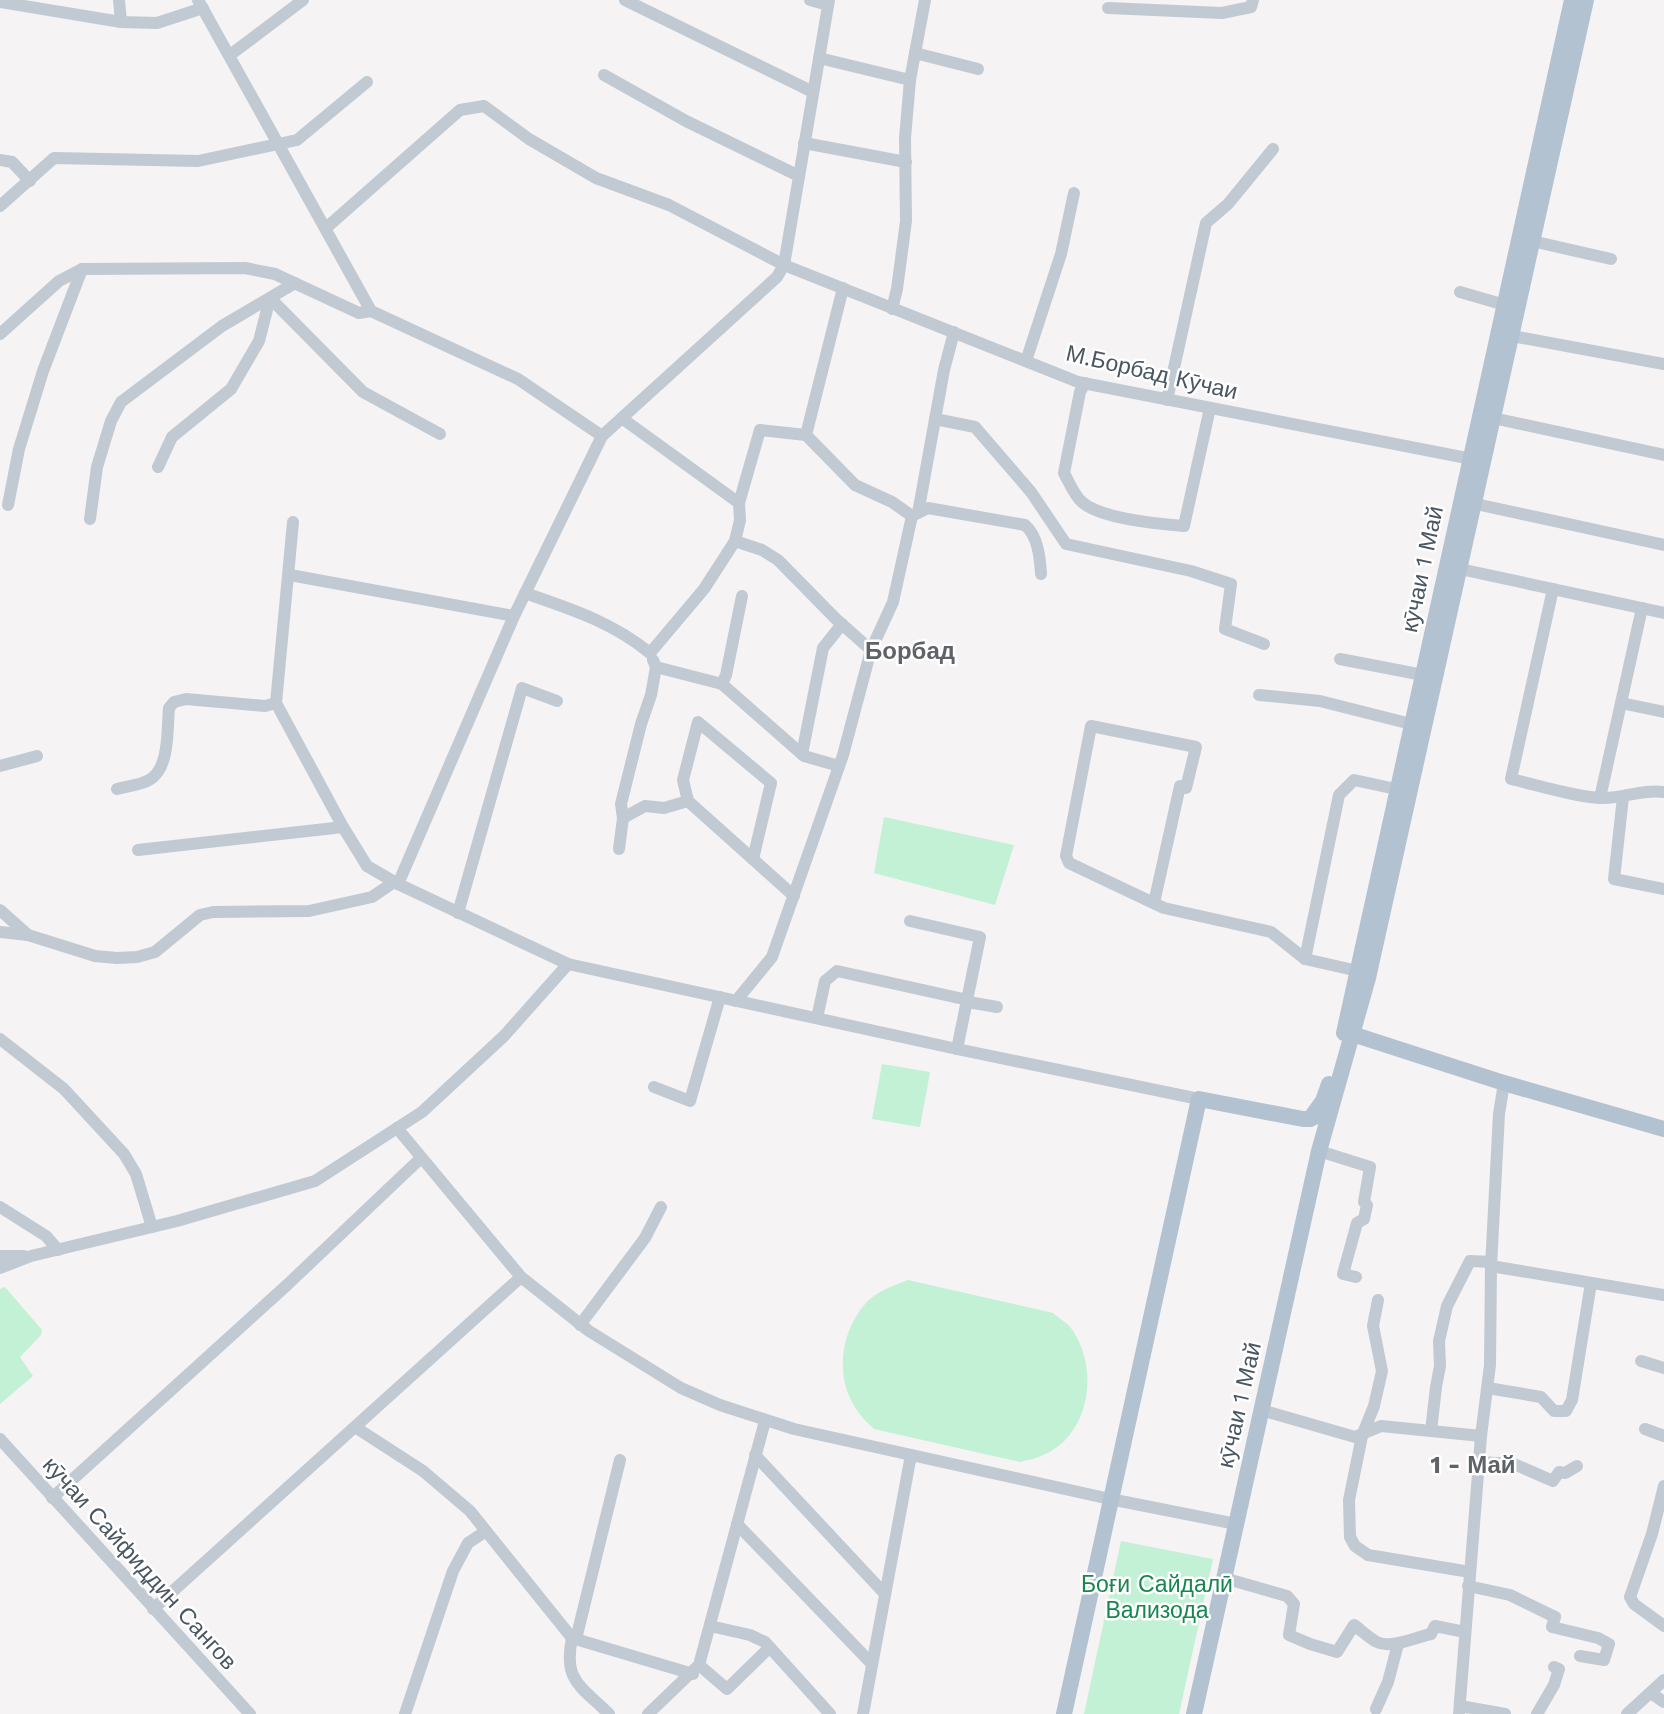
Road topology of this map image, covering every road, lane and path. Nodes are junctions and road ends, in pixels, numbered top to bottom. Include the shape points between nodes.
1 (118, 0) edge
2 (303, 0) edge
3 (625, 0) edge
4 (810, 0) edge
5 (925, 0) edge
6 (1253, 0) edge
7 (1572, 0) edge
8 (1586, 0) edge
9 (0, 2) edge
10 (828, 3) edge
11 (201, 4) edge
12 (1108, 8) dead end
13 (121, 22) junction
14 (915, 53) junction
15 (230, 55) junction
16 (819, 58) junction
17 (978, 69) dead end
18 (604, 75) dead end
19 (910, 80) junction
20 (366, 82) dead end
21 (813, 92) junction
22 (279, 143) junction
23 (804, 143) junction
24 (1273, 149) dead end
25 (0, 160) edge
26 (906, 162) junction
27 (799, 176) junction
28 (30, 181) junction
29 (1074, 193) dead end
30 (0, 206) edge
31 (326, 228) junction
32 (1532, 241) junction
33 (1611, 259) dead end
34 (784, 265) junction
35 (82, 269) junction
36 (295, 283) junction
37 (843, 288) junction
38 (1460, 292) dead end
39 (270, 298) junction
40 (1506, 305) junction
41 (892, 309) junction
42 (371, 311) junction
43 (954, 332) junction
44 (0, 334) edge
45 (1512, 336) junction
46 (1026, 361) junction
47 (1664, 364) edge
48 (1084, 383) junction
49 (1167, 400) junction
50 (1210, 408) junction
51 (1493, 418) junction
52 (623, 419) junction
53 (935, 419) junction
54 (440, 434) dead end
55 (806, 435) junction
56 (601, 436) junction
57 (1664, 455) edge
58 (1477, 460) junction
59 (158, 467) dead end
60 (739, 503) junction
61 (1476, 504) junction
62 (8, 505) dead end
63 (915, 514) junction
64 (1048, 515) junction
65 (90, 519) dead end
66 (293, 522) dead end
67 (1031, 530) junction
68 (735, 541) junction
69 (1664, 545) edge
70 (1460, 569) junction
71 (1041, 574) dead end
72 (290, 575) junction
73 (1553, 589) junction
74 (525, 593) junction
75 (742, 596) dead end
76 (1642, 608) junction
77 (1664, 613) edge
78 (514, 616) junction
79 (842, 624) junction
80 (1264, 644) dead end
81 (871, 650) junction
82 (650, 653) junction
83 (1340, 659) dead end
84 (656, 667) junction
85 (1423, 675) junction
86 (722, 684) junction
87 (1259, 695) dead end
88 (557, 701) dead end
89 (276, 703) junction
90 (1621, 703) junction
91 (1664, 712) edge
92 (1411, 724) junction
93 (802, 754) junction
94 (37, 756) dead end
95 (0, 765) edge
96 (839, 766) junction
97 (117, 789) dead end
98 (1396, 789) junction
99 (1664, 792) edge
100 (1623, 797) junction
101 (1600, 798) junction
102 (688, 801) junction
103 (623, 818) junction
104 (343, 827) junction
105 (619, 849) dead end
106 (138, 850) dead end
107 (753, 859) junction
108 (396, 883) junction
109 (1664, 889) edge
110 (794, 896) junction
111 (1154, 903) junction
112 (0, 911) edge
113 (458, 913) junction
114 (910, 921) dead end
115 (0, 932) edge
116 (28, 935) junction
117 (1305, 959) junction
118 (568, 964) junction
119 (1358, 971) junction
120 (720, 997) junction
121 (736, 1000) junction
122 (968, 1001) junction
123 (998, 1007) dead end
124 (817, 1018) junction
125 (1349, 1033) junction
126 (0, 1039) edge
127 (957, 1049) junction
128 (1504, 1083) junction
129 (654, 1087) dead end
130 (1199, 1099) junction
131 (1332, 1106) junction
132 (1310, 1119) junction
133 (397, 1128) junction
134 (1664, 1129) edge
135 (1319, 1150) junction
136 (421, 1158) junction
137 (0, 1207) edge
138 (661, 1207) dead end
139 (152, 1227) junction
140 (58, 1250) junction
141 (0, 1256) edge
142 (31, 1256) junction
143 (1491, 1264) junction
144 (0, 1268) edge
145 (521, 1277) junction
146 (1356, 1277) dead end
147 (1591, 1283) junction
148 (1664, 1295) edge
149 (1378, 1300) dead end
150 (580, 1325) junction
151 (1641, 1361) dead end
152 (1664, 1368) edge
153 (1488, 1388) junction
154 (1262, 1410) junction
155 (765, 1421) junction
156 (355, 1427) junction
157 (1645, 1429) dead end
158 (1431, 1431) junction
159 (1362, 1436) junction
160 (1481, 1436) junction
161 (1664, 1436) edge
162 (0, 1439) edge
163 (755, 1455) junction
164 (911, 1455) junction
165 (620, 1460) dead end
166 (1479, 1462) junction
167 (1577, 1465) dead end
168 (1664, 1486) edge
169 (52, 1497) junction
170 (1110, 1499) junction
171 (737, 1524) junction
172 (1236, 1524) junction
173 (486, 1531) junction
174 (1469, 1572) junction
175 (1224, 1578) junction
176 (1468, 1586) junction
177 (885, 1594) junction
178 (153, 1609) junction
179 (710, 1626) junction
180 (1664, 1626) edge
181 (1465, 1632) junction
182 (574, 1638) junction
183 (1398, 1644) junction
184 (769, 1648) junction
185 (1580, 1656) dead end
186 (872, 1664) junction
187 (1555, 1667) dead end
188 (696, 1669) junction
189 (1664, 1680) edge
190 (1651, 1693) junction
191 (1664, 1702) edge
192 (1376, 1709) dead end
193 (1460, 1710) edge
194 (250, 1714) edge
195 (405, 1714) edge
196 (609, 1714) edge
197 (648, 1714) edge
198 (830, 1714) edge
199 (863, 1714) edge
200 (1063, 1714) edge
201 (1194, 1714) edge
202 (1505, 1714) edge
203 (1537, 1714) edge
204 (1627, 1714) edge

1 - 13 street
2 - 15 street
3 - 21 street
4 - 10 street
5 - 14 street
6 - 12 street via 1251,8 1222,13
7 - 40 main road, кӯчаи 1 Май
8 - 32 main road, кӯчаи 1 Май
9 - 13 street
10 - 16 street
11 - 13 street via 157,23
11 - 15 street
14 - 17 street
14 - 19 street
15 - 22 street
16 - 19 street
16 - 21 street
18 - 27 street
19 - 26 street
20 - 22 street via 297,140
21 - 23 street
22 - 28 street via 198,162 54,159
22 - 31 street
23 - 26 street
23 - 27 street
24 - 49 street via 1228,204 1206,223
25 - 28 street via 12,162
26 - 41 street via 906,221
27 - 34 street
28 - 30 street
29 - 46 street via 1061,254
31 - 34 street, М.Борбад Кӯчаи via 460,110 484,106 596,178 669,205
31 - 42 street
32 - 33 street
32 - 45 main road, кӯчаи 1 Май
34 - 37 street, М.Борбад Кӯчаи
34 - 52 street
35 - 36 street via 245,268
35 - 44 street via 59,281
35 - 62 street via 31,410
36 - 39 street
36 - 42 street via 359,313
37 - 41 street, М.Борбад Кӯчаи
37 - 55 street
38 - 40 street
39 - 54 street via 363,392
39 - 59 street via 259,341 231,388 172,437
39 - 65 street via 222,326 121,402 97,467
40 - 58 main road, кӯчаи 1 Май
41 - 43 street, М.Борбад Кӯчаи
42 - 56 street via 518,379
43 - 46 street, М.Борбад Кӯчаи
43 - 53 street
45 - 47 street
45 - 51 main road, кӯчаи 1 Май
46 - 48 street, М.Борбад Кӯчаи
48 - 49 street, М.Борбад Кӯчаи
48 - 50 street via 1064,474 1081,502 1153,524 1184,526
49 - 50 street, М.Борбад Кӯчаи
50 - 58 street, М.Борбад Кӯчаи
51 - 57 street
51 - 58 main road, кӯчаи 1 Май
52 - 56 street
52 - 60 street
53 - 63 street
53 - 64 street via 975,427
55 - 60 street via 760,430
55 - 63 street via 855,485
56 - 74 street
58 - 61 main road, кӯчаи 1 Май
58 - 85 main road, кӯчаи 1 Май
60 - 68 street
61 - 69 street
61 - 70 main road, кӯчаи 1 Май
63 - 67 street via 928,508 1026,525
63 - 81 street via 894,602
64 - 67 street
64 - 80 street via 1066,544 1231,584 1225,629
66 - 72 street
67 - 71 street
68 - 79 street via 778,560
68 - 82 street via 705,589
70 - 73 street
70 - 125 main road, кӯчаи 1 Май
72 - 78 street
72 - 89 street
73 - 76 street
73 - 101 street via 1511,779
74 - 78 street
74 - 82 street via 608,625
75 - 86 street
76 - 77 street
76 - 90 street
78 - 108 street
79 - 81 street
79 - 93 street via 823,648
81 - 96 street
82 - 84 street
83 - 85 street
84 - 86 street
84 - 103 street via 621,804
85 - 92 main road, кӯчаи 1 Май
86 - 93 street
87 - 92 street via 1320,701
88 - 113 street via 522,688
89 - 97 street via 173,702 160,770 150,780
89 - 104 street
90 - 91 street
90 - 101 street
92 - 98 main road, кӯчаи 1 Май
93 - 96 street
94 - 95 street
96 - 110 street
98 - 117 street via 1354,780 1339,795
98 - 119 main road, кӯчаи 1 Май
99 - 100 street
100 - 101 street
100 - 109 street via 1614,880
102 - 103 street via 664,808 645,806
102 - 107 street
102 - 107 street via 682,780 698,722 771,783
103 - 105 street
104 - 106 street
104 - 108 street via 368,866
107 - 110 street
108 - 113 street
108 - 116 street via 372,897 321,908 200,915 155,952 137,957 95,956
110 - 121 street via 772,957
111 - 111 street via 1069,863 1066,856 1091,726 1196,747 1186,788 1180,786
111 - 117 street via 1271,932
112 - 116 street
113 - 118 street
114 - 122 street via 980,937
115 - 116 street
117 - 119 street
118 - 120 street
118 - 133 street via 504,1036 422,1112
119 - 125 main road, кӯчаи 1 Май
120 - 121 street
120 - 129 street via 690,1101
121 - 124 street
122 - 123 street
122 - 124 street via 836,971 825,981
122 - 127 street
124 - 127 street
125 - 128 main road
125 - 131 main road, кӯчаи 1 Май
125 - 132 main road, кӯчаи 1 Май via 1323,1101
126 - 139 street via 64,1088 124,1154 136,1174
127 - 130 street
128 - 134 main road
128 - 143 street
130 - 132 main road
130 - 170 main road
131 - 132 main road
131 - 135 main road, кӯчаи 1 Май
132 - 135 main road via 1318,1130
133 - 136 street
133 - 139 street via 315,1181
135 - 146 street via 1370,1167 1364,1219 1357,1223 1343,1274
135 - 154 main road, кӯчаи 1 Май
136 - 145 street
136 - 169 street
137 - 140 street via 46,1236
138 - 150 street via 645,1238
139 - 140 street
140 - 142 street
141 - 142 street
142 - 144 street
143 - 147 street
143 - 153 street
143 - 158 street via 1469,1261 1447,1306
145 - 150 street
145 - 156 street
147 - 148 street
147 - 153 street via 1572,1400 1566,1412 1554,1411 1541,1398
149 - 159 street via 1373,1326 1382,1371
150 - 155 street via 681,1388
151 - 152 street
153 - 160 street
154 - 159 street
154 - 172 main road, кӯчаи 1 Май
155 - 163 street
155 - 164 street
156 - 173 street via 423,1471
156 - 178 street
157 - 161 street
158 - 159 street via 1381,1426
158 - 160 street
159 - 174 street via 1349,1500 1350,1537 1355,1546 1368,1555
160 - 166 street
162 - 169 street, кӯчаи Сайфиддин Сангов
163 - 171 street
163 - 177 street
164 - 170 street
164 - 177 street
165 - 182 street
166 - 167 street via 1514,1464 1553,1481 1559,1472
166 - 174 street
168 - 180 street via 1630,1597
169 - 178 street, кӯчаи Сайфиддин Сангов
170 - 172 street
170 - 200 main road
171 - 179 street
171 - 186 street
172 - 175 main road, кӯчаи 1 Май
173 - 182 street
173 - 195 street via 468,1543 453,1570
174 - 176 street
175 - 183 street via 1287,1596 1294,1604 1289,1635 1310,1644 1337,1652 1354,1625 1379,1643
175 - 201 main road, кӯчаи 1 Май
176 - 181 street
176 - 185 street via 1510,1595 1555,1617 1552,1626 1609,1644 1604,1660
177 - 186 street
178 - 194 street, кӯчаи Сайфиддин Сангов
179 - 184 street via 758,1638
179 - 188 street
181 - 183 street via 1435,1626 1431,1634
181 - 193 street
182 - 188 street
182 - 196 street via 569,1669
183 - 192 street
184 - 188 street via 727,1689
184 - 198 street
186 - 199 street
187 - 203 street via 1559,1670 1554,1685
188 - 197 street
189 - 190 street
190 - 191 street
190 - 204 street
193 - 202 street

